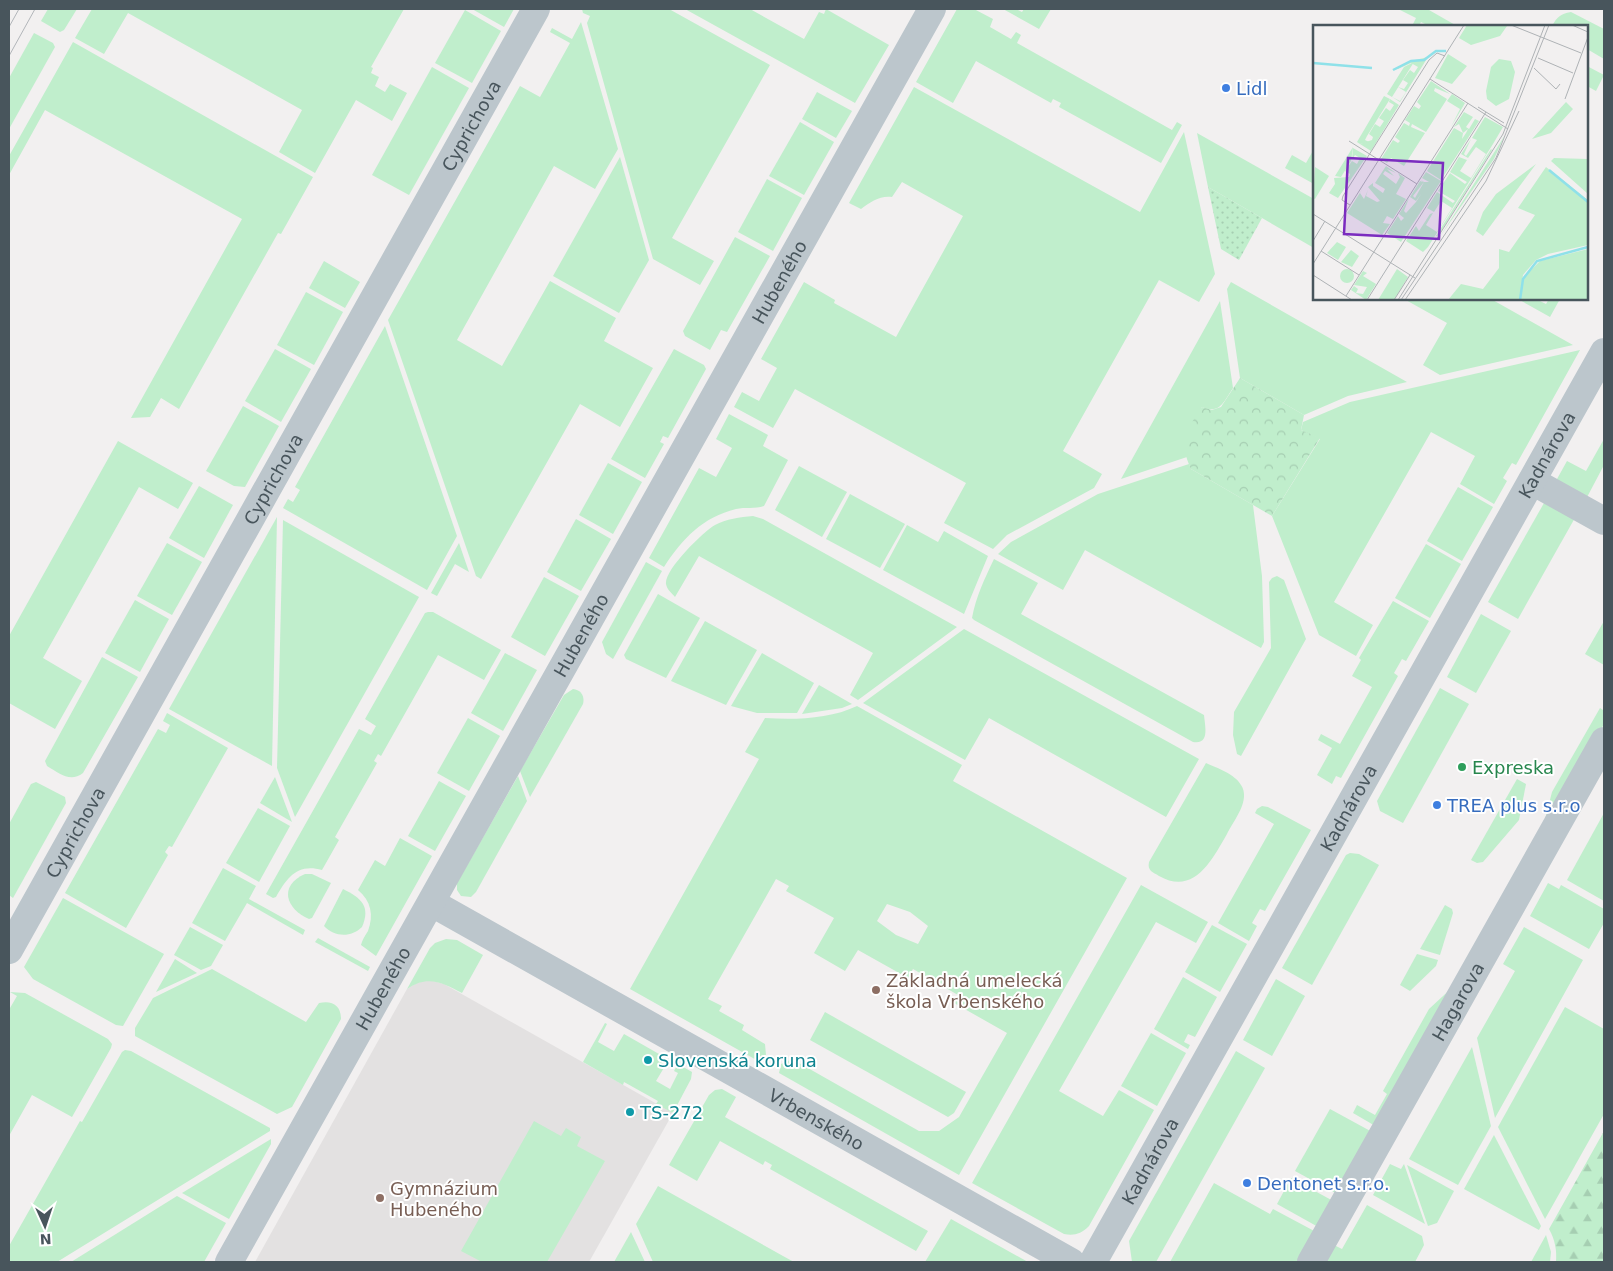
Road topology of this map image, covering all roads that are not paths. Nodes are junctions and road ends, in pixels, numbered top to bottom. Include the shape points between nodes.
1 (536, 9) edge
2 (932, 9) edge
3 (1604, 352) edge
4 (1532, 481) junction
5 (1604, 521) edge
6 (1604, 741) edge
7 (432, 903) junction
8 (9, 950) edge
9 (229, 1262) edge
10 (1071, 1262) edge
11 (1093, 1262) edge
12 (1311, 1262) edge

1 - 8 street, Cyprichova
2 - 7 street, Hubeného
3 - 4 street, Kadnárova
4 - 5 street
4 - 11 street, Kadnárova
6 - 12 street, Hagarova
7 - 9 street, Hubeného
7 - 10 street, Vrbenského

